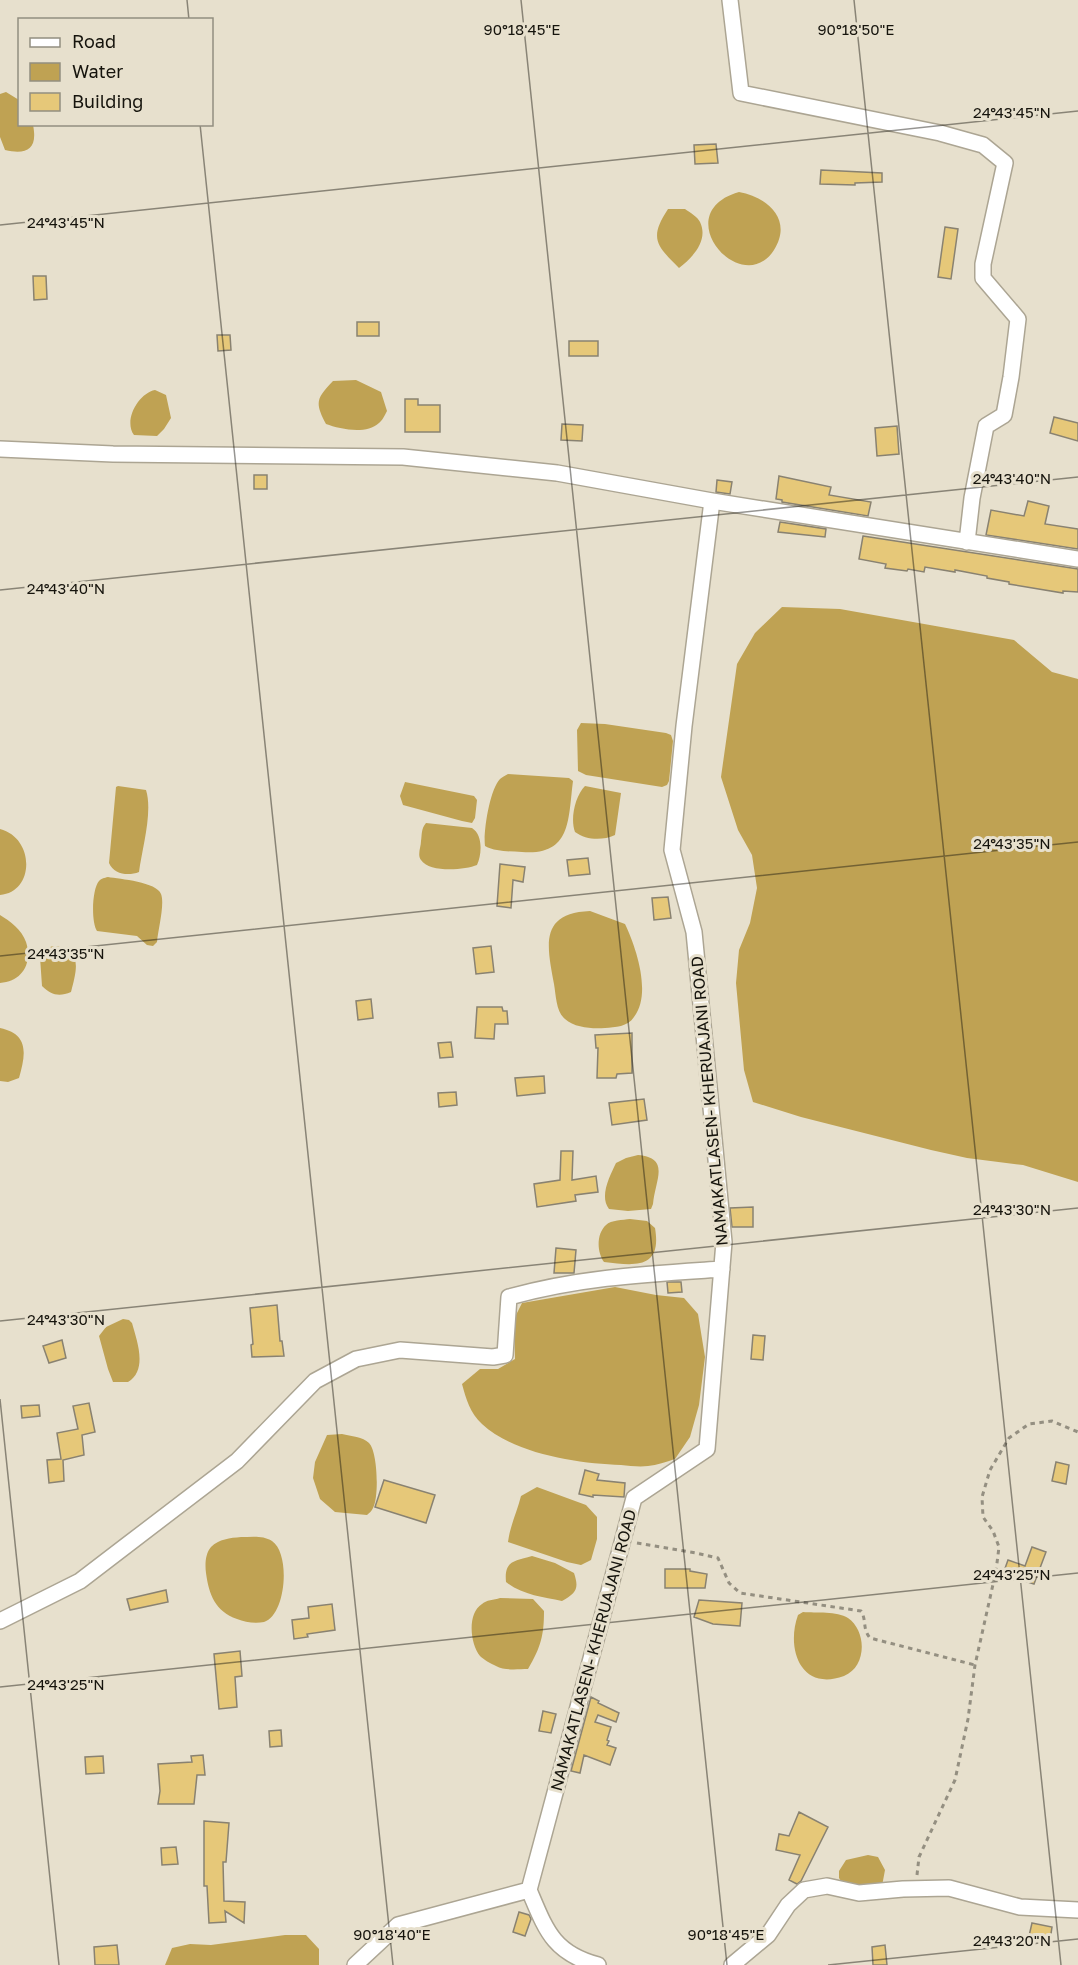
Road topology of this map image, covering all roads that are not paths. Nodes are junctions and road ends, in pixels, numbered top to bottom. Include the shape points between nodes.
1 (730, 0) edge
2 (0, 449) edge
3 (712, 501) junction
4 (967, 542) junction
5 (1078, 559) edge
6 (722, 1269) junction
7 (0, 1621) edge
8 (529, 1890) junction
9 (1078, 1910) edge
10 (355, 1965) edge
11 (598, 1965) edge
12 (732, 1965) edge

1 - 4 street via 741,93 940,133 983,146 1005,163 983,278 1018,319 1004,415 987,426
2 - 3 street via 403,457 557,473
3 - 4 street
3 - 6 street, NAMAKATLASEN- KHERUAJANI ROAD via 672,850 694,932 724,1242
4 - 5 street
6 - 7 street via 614,1276 509,1297 505,1355 400,1350 356,1359 315,1381 237,1461 80,1581
6 - 8 street, NAMAKATLASEN- KHERUAJANI ROAD via 707,1449 634,1497
8 - 10 street via 398,1925
8 - 11 street via 553,1940 579,1960
9 - 12 street via 1020,1907 949,1888 859,1893 828,1886 804,1890 788,1905 768,1935

